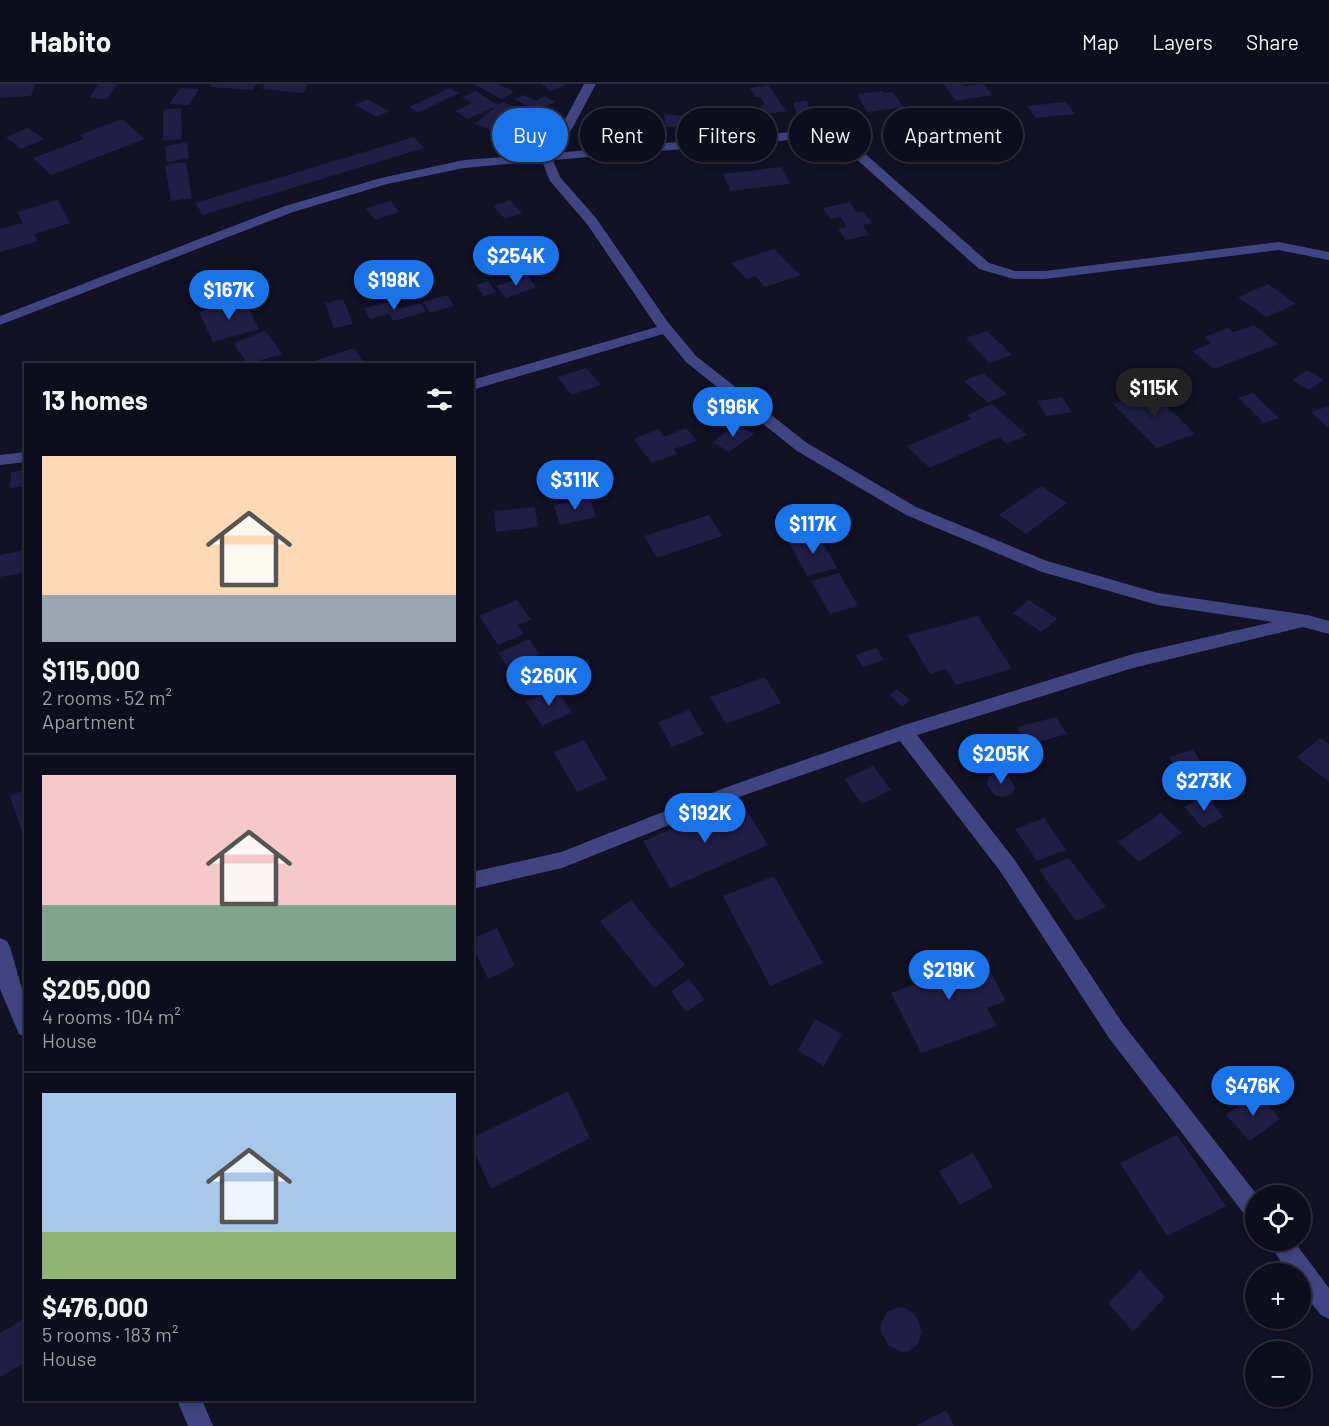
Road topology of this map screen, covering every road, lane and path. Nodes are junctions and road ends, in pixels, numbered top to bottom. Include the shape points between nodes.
1 (590, 84) edge
2 (568, 125) edge
3 (568, 155) edge
4 (492, 162) edge
5 (548, 162) edge
6 (1329, 256) edge
7 (0, 321) edge
8 (666, 329) junction
9 (474, 384) edge
10 (24, 457) edge
11 (0, 460) edge
12 (1308, 621) junction
13 (1329, 628) edge
14 (904, 732) junction
15 (474, 880) edge
16 (0, 947) edge
17 (13, 998) edge
18 (24, 1023) edge
19 (1245, 1197) edge
20 (1286, 1251) edge
21 (1329, 1307) edge
22 (189, 1401) edge
23 (201, 1426) edge

1 - 2 street
3 - 6 street via 826,135 849,147 984,266 1014,275 1045,275 1279,246
4 - 7 street via 385,182 289,209
5 - 8 street via 555,178 592,221
8 - 9 street
8 - 12 street via 691,359 802,447 911,511 1042,566 1158,599
10 - 11 street
12 - 13 street
12 - 14 street via 1133,661
14 - 15 street via 733,792 562,860
14 - 19 street via 1007,865 1116,1031
16 - 17 street
17 - 18 street
20 - 21 street
22 - 23 street

